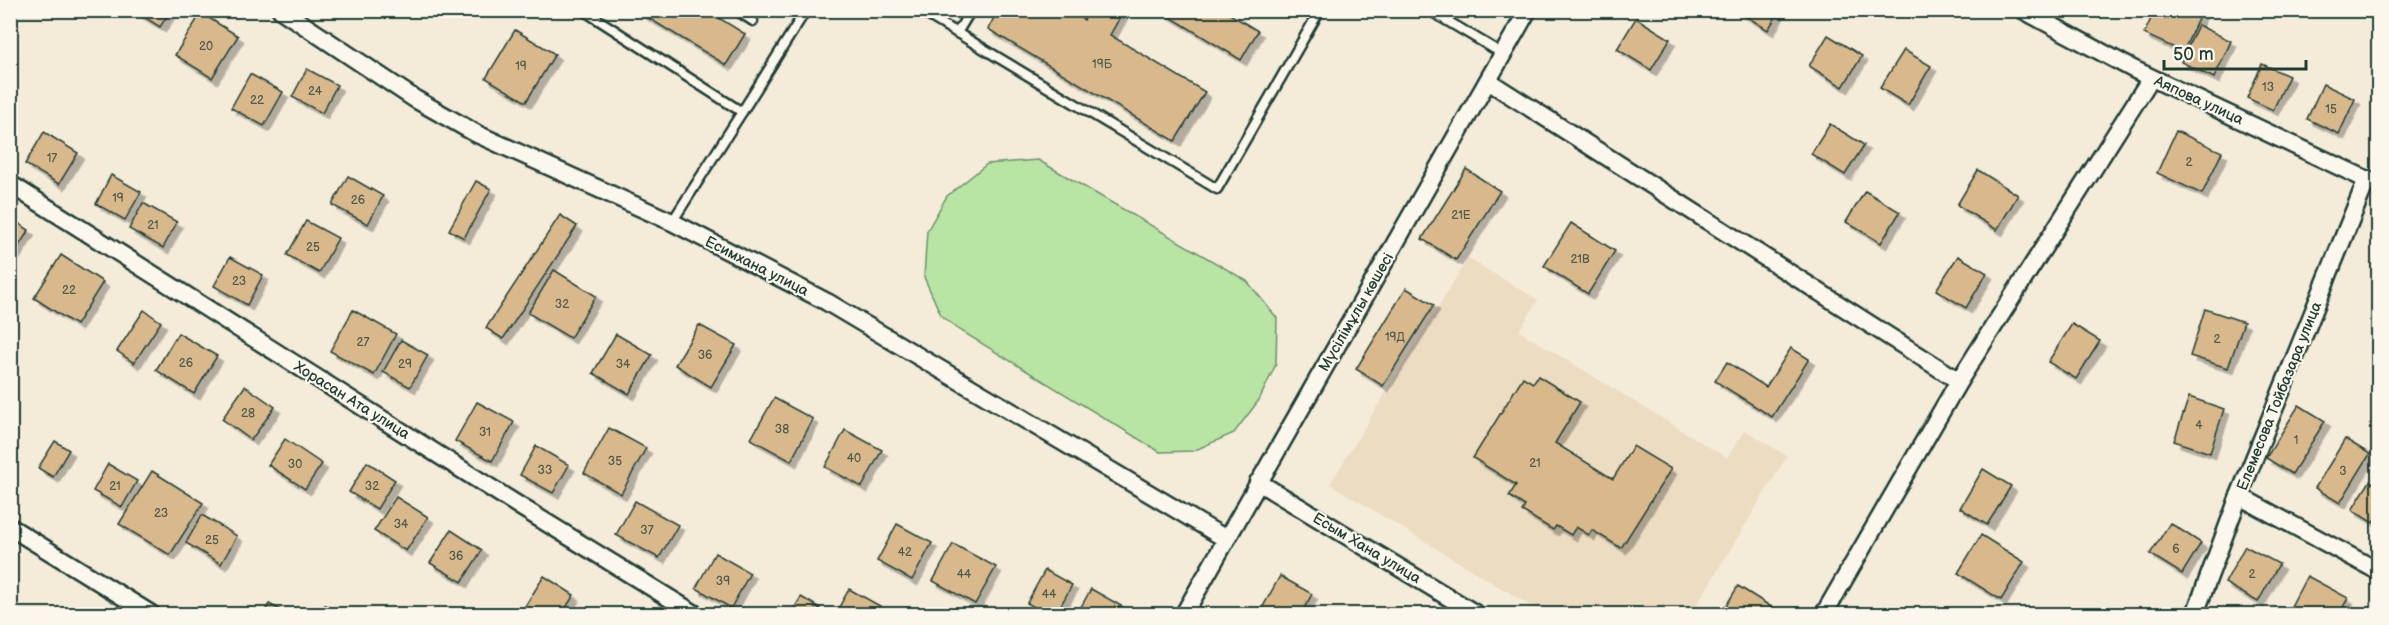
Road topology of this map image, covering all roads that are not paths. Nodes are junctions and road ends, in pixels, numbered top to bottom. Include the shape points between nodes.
1 (281, 10) edge
2 (583, 10) edge
3 (736, 10) edge
4 (806, 10) edge
5 (919, 10) edge
6 (971, 10) edge
7 (1320, 10) edge
8 (1429, 10) edge
9 (2023, 10) edge
10 (1523, 13) edge
11 (753, 21) dead end
12 (957, 33) junction
13 (1503, 54) junction
14 (2151, 78) junction
15 (1488, 81) junction
16 (742, 112) junction
17 (2373, 182) edge
18 (10, 184) edge
19 (672, 222) junction
20 (1959, 381) junction
21 (1258, 482) junction
22 (2239, 495) junction
23 (10, 527) edge
24 (1226, 539) junction
25 (2379, 571) edge
26 (151, 615) edge
27 (695, 615) edge
28 (1184, 615) edge
29 (1476, 615) edge
30 (1824, 615) edge
31 (2195, 615) edge

1 - 19 street, Есимхана улица via 415,99 477,134
2 - 16 lane
3 - 11 lane
4 - 16 lane
5 - 12 lane
6 - 12 lane
7 - 12 lane via 1217,189
8 - 13 lane
9 - 14 street, Аяпова улица
10 - 13 street, Мүсілімұлы көшесі
13 - 15 street, Мүсілімұлы көшесі
14 - 17 street, Аяпова улица
14 - 20 street
15 - 20 street
15 - 21 street, Мүсілімұлы көшесі
16 - 19 lane
17 - 22 street, Елемесова Тойбазара улица
18 - 27 street, Хорасан Ата улица
19 - 24 street, Есимхана улица via 827,302
20 - 30 street
21 - 24 street, Мүсілімұлы көшесі
21 - 29 street, Есым Хана улица
22 - 25 street
22 - 31 street, Елемесова Тойбазара улица
23 - 26 street
24 - 28 street, Мүсілімұлы көшесі

